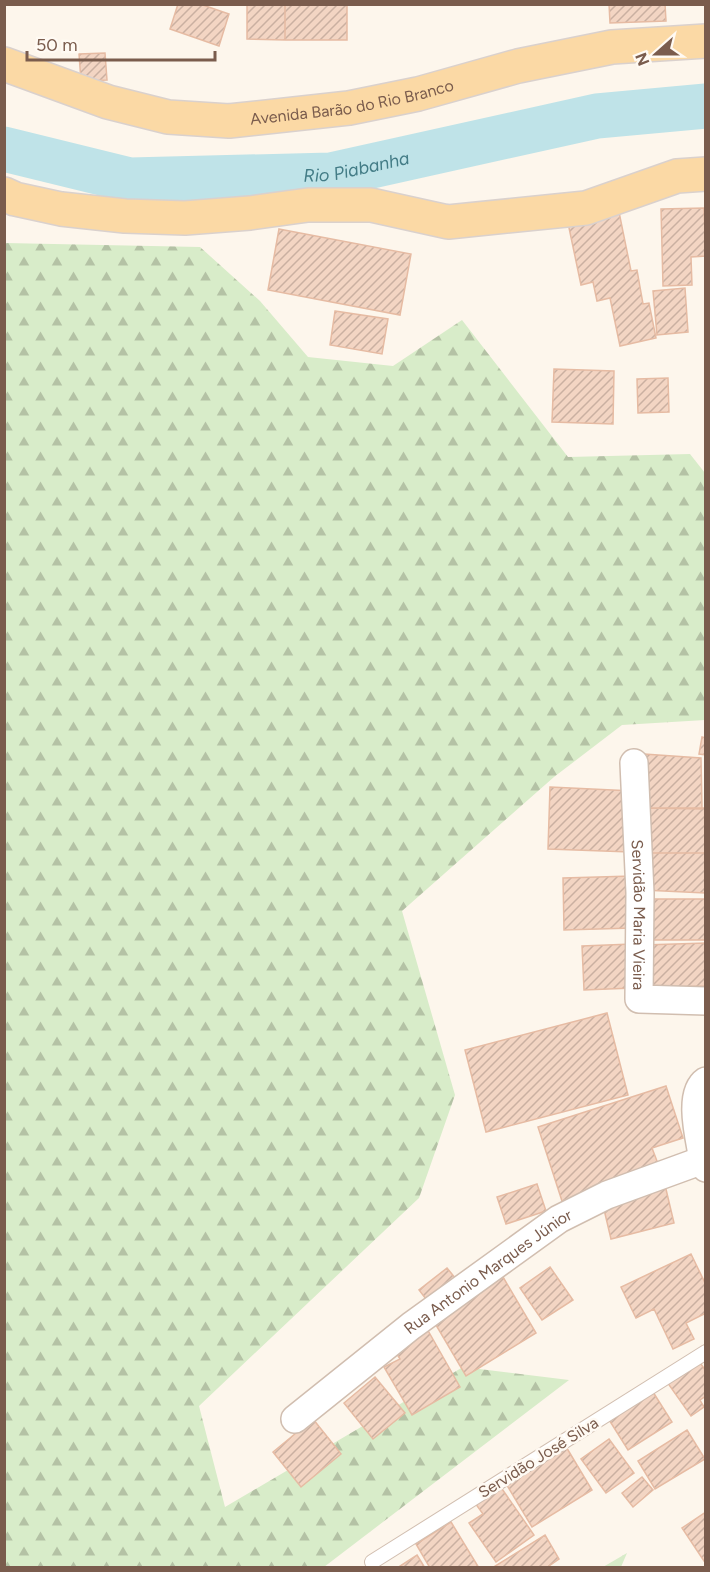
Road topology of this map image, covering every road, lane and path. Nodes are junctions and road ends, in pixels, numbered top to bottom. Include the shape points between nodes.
1 (705, 41) edge
2 (4, 64) edge
3 (705, 174) edge
4 (4, 194) edge
5 (633, 763) dead end
6 (705, 1000) edge
7 (705, 1081) edge
8 (704, 1164) edge
9 (705, 1352) edge
10 (295, 1419) dead end
11 (372, 1562) dead end

1 - 2 main road, Avenida Barão do Rio Branco via 612,47 349,108 229,121 168,117 108,102
3 - 4 main road via 677,176 586,208 447,222 371,205 308,205 185,218 125,216 61,209
5 - 6 street, Servidão Maria Vieira via 640,893 639,999
7 - 8 street via 697,1091 695,1103
8 - 10 street, Rua Antonio Marques Júnior via 607,1195 558,1219 411,1326
9 - 11 lane, Servidão José Silva

